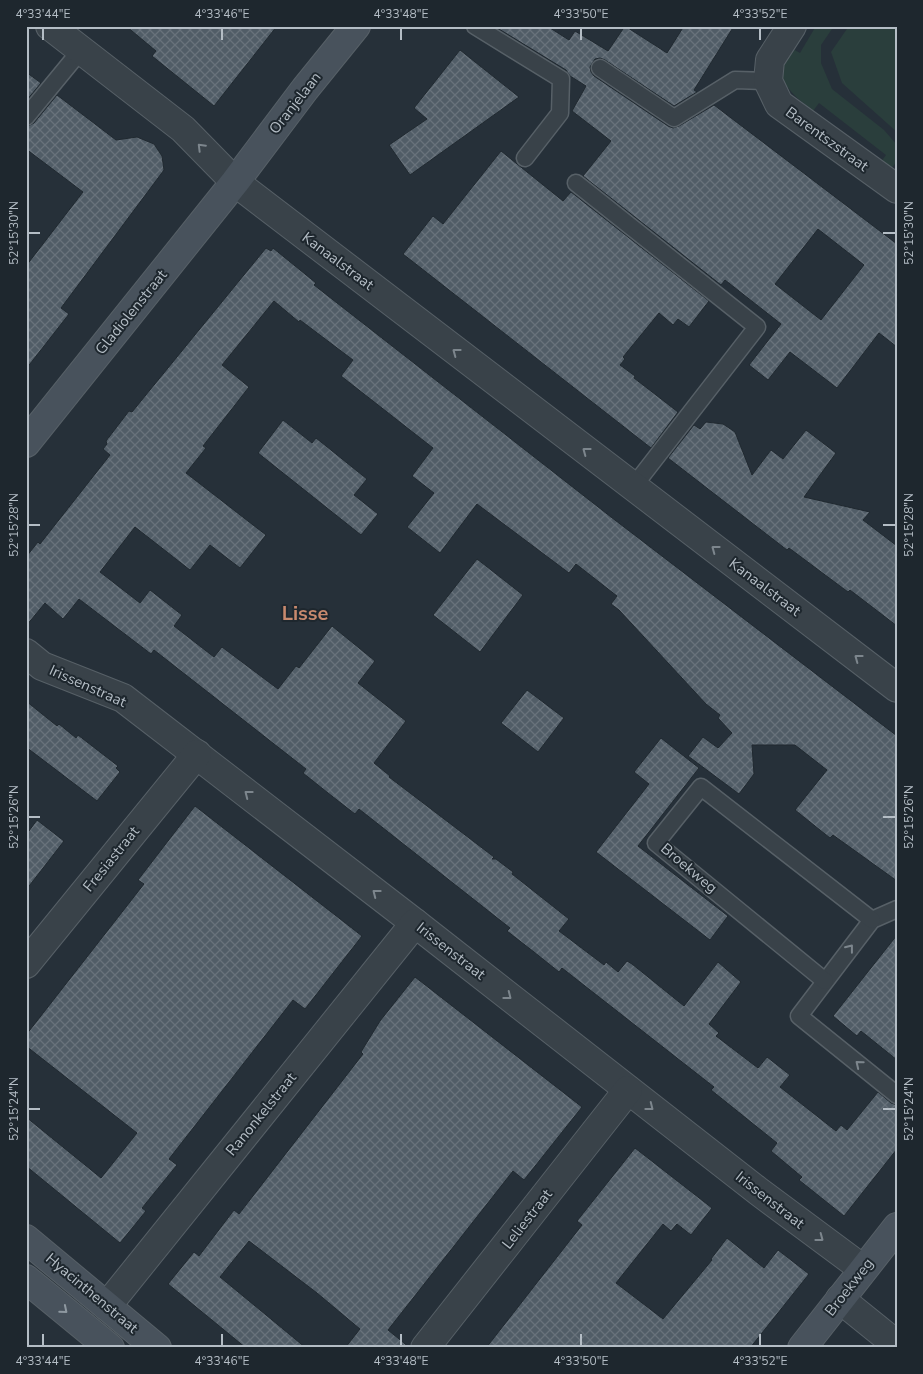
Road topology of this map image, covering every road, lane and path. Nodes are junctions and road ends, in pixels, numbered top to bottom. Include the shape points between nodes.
1 (50, 26) edge
2 (356, 26) edge
3 (475, 26) edge
4 (792, 26) edge
5 (81, 50) junction
6 (600, 68) dead end
7 (768, 81) junction
8 (26, 117) edge
9 (525, 158) dead end
10 (235, 182) junction
11 (576, 183) dead end
12 (897, 189) edge
13 (26, 443) edge
14 (633, 487) junction
15 (26, 653) edge
16 (897, 688) edge
17 (197, 754) junction
18 (897, 910) edge
19 (872, 920) junction
20 (415, 923) junction
21 (26, 964) edge
22 (825, 981) junction
23 (628, 1090) junction
24 (897, 1095) edge
25 (897, 1226) edge
26 (26, 1239) edge
27 (863, 1269) junction
28 (26, 1279) edge
29 (840, 1300) junction
30 (107, 1306) junction
31 (897, 1345) edge
32 (110, 1348) edge
33 (157, 1348) edge
34 (425, 1348) edge
35 (802, 1348) edge

1 - 5 street, Kanaalstraat
2 - 10 main road, Oranjelaan
3 - 9 lane via 561,78 560,113
4 - 7 street via 770,60
5 - 8 lane
10 -> 5 street, Kanaalstraat via 183,129
6 - 7 lane via 674,118 735,80
7 - 12 street, Barentszstraat via 779,104
10 - 13 main road, Gladiolenstraat
14 -> 10 street, Kanaalstraat
11 - 14 lane via 757,327
16 -> 14 street, Kanaalstraat
15 - 17 street, Irissenstraat via 42,666 124,698
20 -> 17 street, Irissenstraat
17 - 21 street, Fresiastraat
18 - 19 lane
22 -> 19 lane
19 - 22 lane, Broekweg via 702,787 656,844
20 -> 23 street, Irissenstraat
20 - 30 street, Ranonkelstraat
24 -> 22 lane via 798,1016
23 -> 27 street, Irissenstraat
23 - 34 street, Leliestraat
25 - 27 main road, Broekweg
26 - 30 main road, Hyacinthenstraat
27 - 29 main road, Broekweg
28 -> 32 main road, Hyacinthenstraat
29 - 31 street
29 - 35 main road, Broekweg
30 - 33 main road, Hyacinthenstraat

